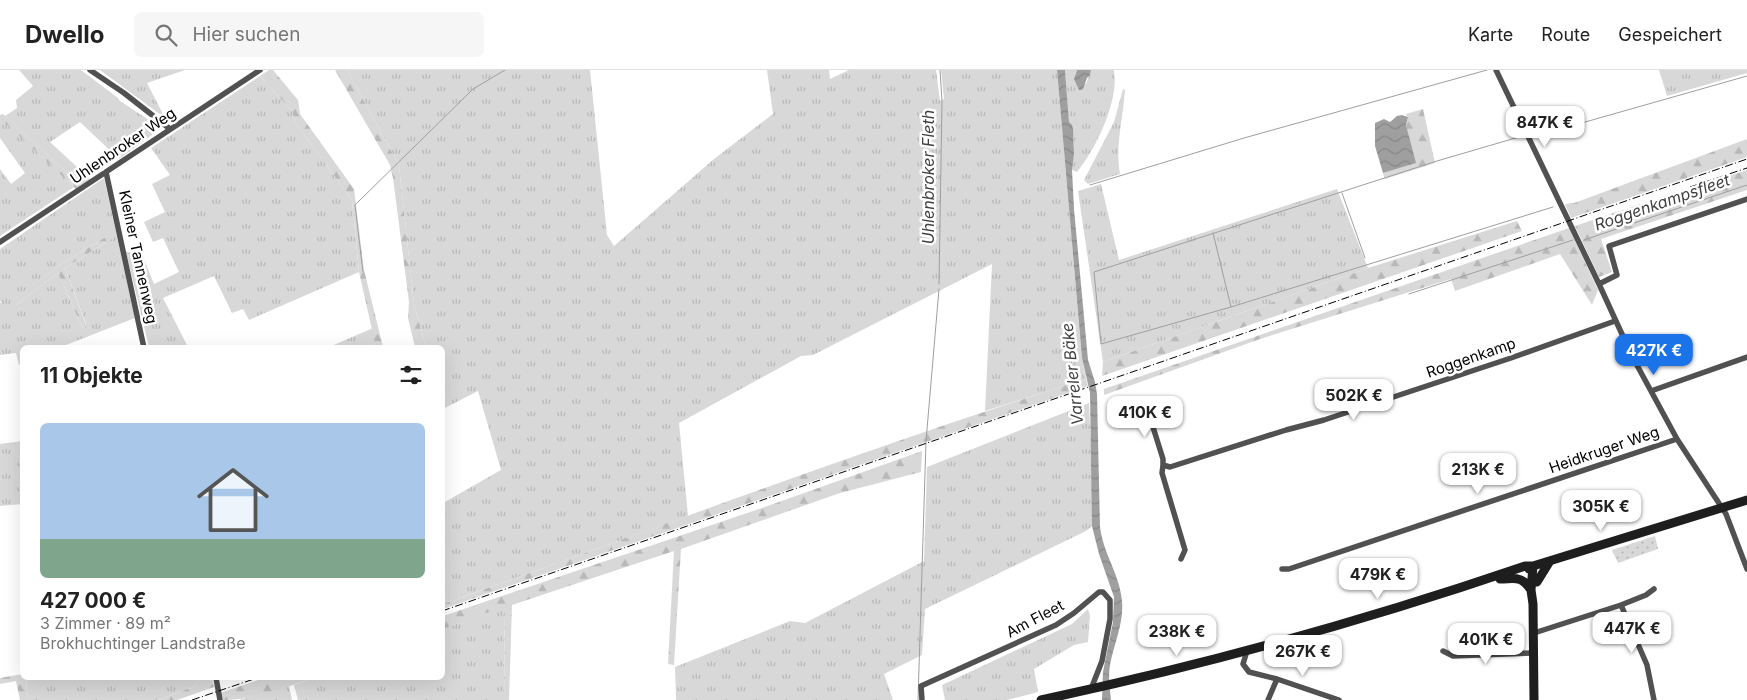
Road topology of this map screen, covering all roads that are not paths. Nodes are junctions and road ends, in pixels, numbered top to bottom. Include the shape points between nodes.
1 (90, 70) edge
2 (260, 70) edge
3 (1496, 70) edge
4 (170, 129) junction
5 (106, 172) junction
6 (1747, 199) edge
7 (0, 242) edge
8 (1599, 284) junction
9 (1615, 321) junction
10 (143, 345) edge
11 (1747, 357) edge
12 (1651, 391) junction
13 (1147, 408) dead end
14 (1677, 439) junction
15 (1162, 466) junction
16 (1747, 500) edge
17 (1721, 508) junction
18 (1181, 559) dead end
19 (1550, 561) junction
20 (1533, 566) junction
21 (1282, 569) dead end
22 (1747, 569) edge
23 (1500, 579) junction
24 (1538, 582) junction
25 (1461, 587) junction
26 (1654, 589) dead end
27 (1531, 590) junction
28 (1533, 604) junction
29 (1621, 605) junction
30 (1534, 633) junction
31 (1247, 651) junction
32 (1443, 651) dead end
33 (1534, 653) junction
34 (1277, 679) junction
35 (216, 680) edge
36 (1091, 689) junction
37 (1068, 697) edge
38 (220, 700) edge
39 (922, 700) edge
40 (1041, 700) edge
41 (1268, 700) edge
42 (1339, 700) edge
43 (1534, 700) edge
44 (1654, 700) edge

1 - 4 street
2 - 4 street, Uhlenbroker Weg
3 - 8 street
4 - 5 street, Uhlenbroker Weg
5 - 7 street, Uhlenbroker Weg
5 - 10 street, Kleiner Tannenweg
6 - 8 street via 1609,246 1617,275
8 - 9 street
9 - 12 street
9 - 15 street, Roggenkamp via 1324,420 1170,467
11 - 12 street
12 - 14 street
13 - 15 street via 1163,459
14 - 17 street
14 - 21 street, Heidkruger Weg
15 - 18 street via 1185,550
16 - 17 main road
17 - 19 main road
17 - 22 street
19 - 20 main road
19 - 24 main road
20 - 23 main road
20 - 24 main road
20 - 25 main road
20 - 27 main road
23 - 25 main road
23 - 27 main road via 1524,580
24 - 28 main road
25 - 31 main road
26 - 29 street
27 - 28 main road
28 - 30 main road
29 - 30 street
29 - 44 street via 1647,665
30 - 33 main road
31 - 34 street via 1243,664 1249,672
31 - 36 main road
32 - 33 street via 1453,656
33 - 43 main road
34 - 41 street
34 - 42 street
35 - 38 street
36 - 37 main road
36 - 39 street, Am Fleet via 1102,661 1110,619 1110,600 1103,592 1056,625 921,686
37 - 40 main road

